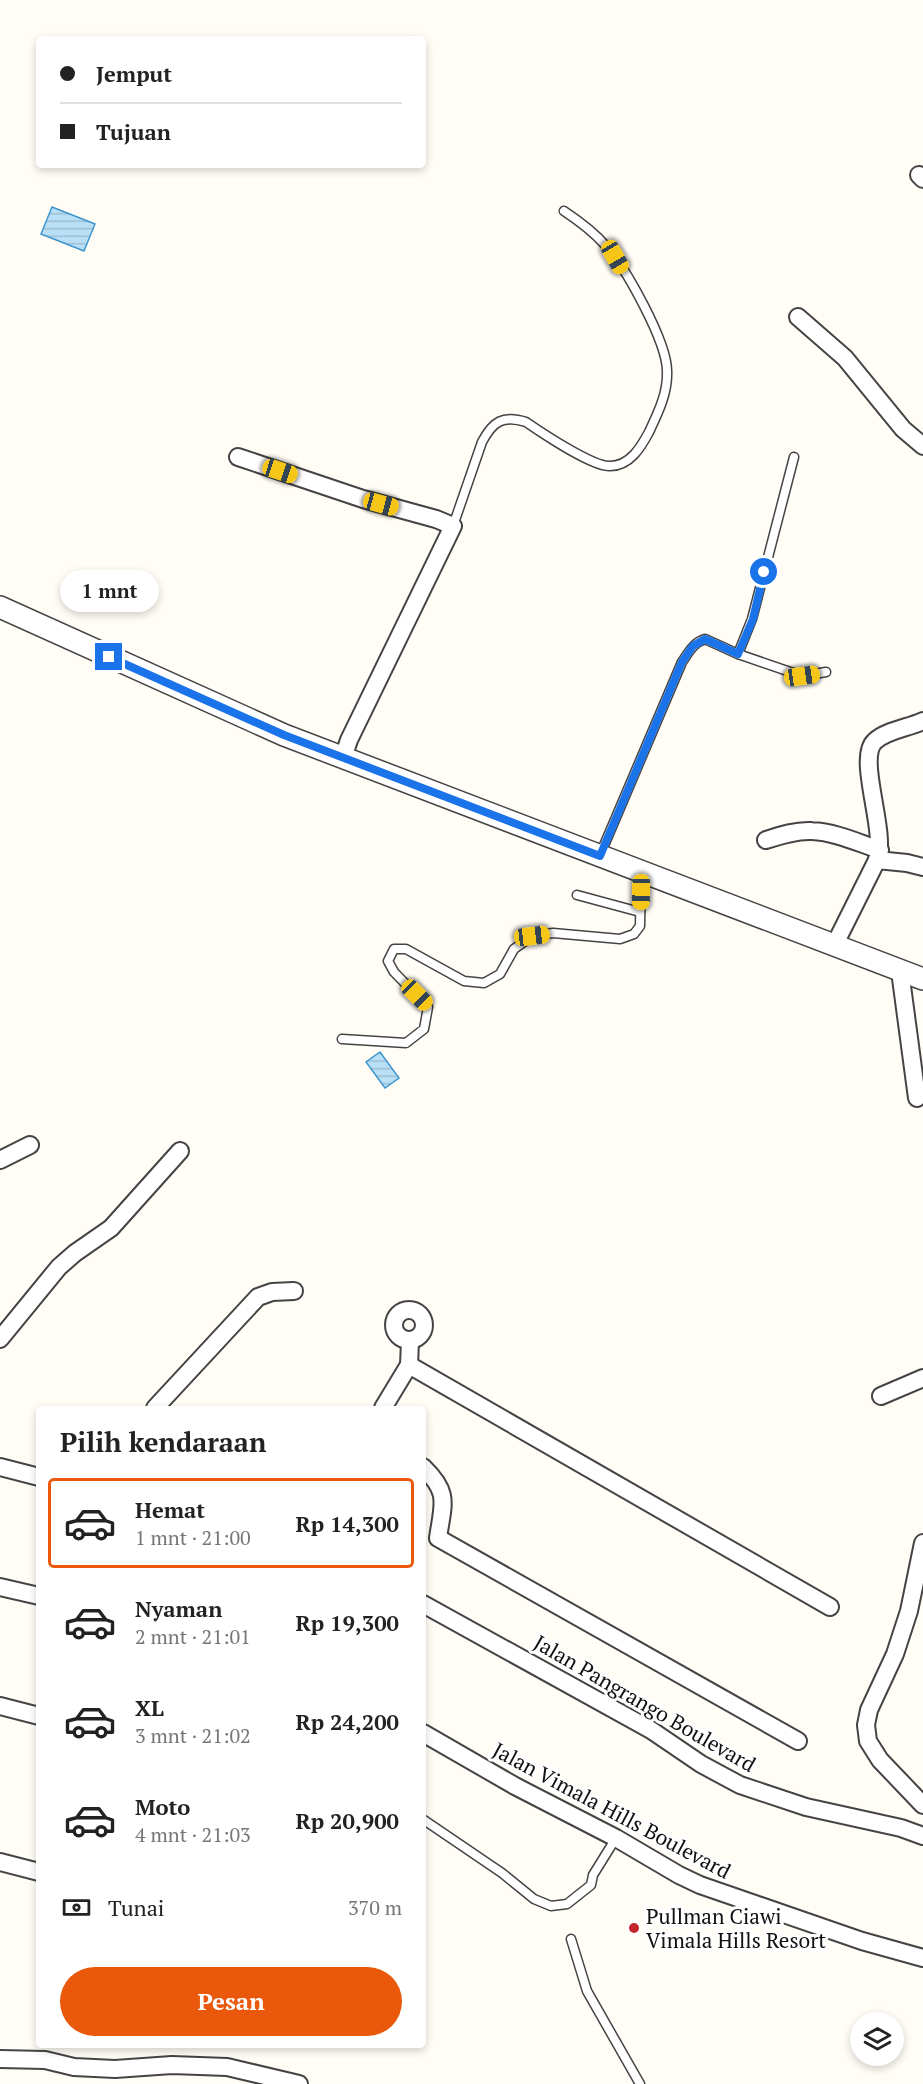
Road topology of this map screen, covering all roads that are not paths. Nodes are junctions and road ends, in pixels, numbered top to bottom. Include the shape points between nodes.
1 (564, 211) dead end
2 (798, 317) dead end
3 (923, 446) edge
4 (238, 457) dead end
5 (794, 457) dead end
6 (453, 526) junction
7 (0, 608) edge
8 (738, 654) junction
9 (826, 672) dead end
10 (923, 721) edge
11 (343, 758) junction
12 (766, 840) dead end
13 (879, 855) junction
14 (600, 856) junction
15 (923, 867) edge
16 (641, 872) junction
17 (577, 895) dead end
18 (640, 912) junction
19 (834, 946) junction
20 (900, 971) junction
21 (923, 979) edge
22 (342, 1039) dead end
23 (917, 1098) dead end
24 (30, 1145) dead end
25 (180, 1151) dead end
26 (0, 1160) edge
27 (294, 1291) dead end
28 (0, 1339) edge
29 (410, 1341) dead end
30 (409, 1365) junction
31 (923, 1378) edge
32 (881, 1396) dead end
33 (158, 1406) edge
34 (384, 1406) edge
35 (0, 1467) edge
36 (426, 1470) edge
37 (36, 1476) edge
38 (923, 1543) edge
39 (0, 1587) edge
40 (36, 1595) edge
41 (426, 1606) edge
42 (830, 1607) dead end
43 (0, 1706) edge
44 (36, 1715) edge
45 (426, 1735) edge
46 (798, 1741) dead end
47 (923, 1806) edge
48 (426, 1821) edge
49 (923, 1836) edge
50 (616, 1838) junction
51 (0, 1862) edge
52 (36, 1871) edge
53 (571, 1939) dead end
54 (923, 1958) edge
55 (0, 2059) edge
56 (299, 2084) edge
57 (639, 2084) edge

1 - 6 lane via 597,236 615,257 658,334 667,372 664,397 637,452 612,467 594,462 526,422 501,420 482,442
2 - 3 street via 845,358 903,429
4 - 6 street
5 - 8 lane via 753,619
6 - 11 street
7 - 11 street
8 - 9 lane via 802,676
8 - 14 lane via 705,639 682,662
10 - 13 street via 882,736 869,751 880,834
11 - 14 street
12 - 13 street via 814,831
13 - 15 street
13 - 19 street
14 - 16 street
16 - 18 lane
16 - 19 street
17 - 18 lane
18 - 22 lane via 640,926 634,934 620,939 553,933 532,936 514,949 500,974 484,983 464,981 406,949 394,949 388,961 394,972 428,1007 423,1029 406,1043
19 - 20 street
20 - 21 street
20 - 23 street
24 - 26 street
25 - 28 street via 111,1228 59,1267
27 - 33 street via 258,1297
29 - 30 street
30 - 34 street
30 - 42 street
31 - 32 street
35 - 37 street
36 - 46 street via 444,1496 438,1538
38 - 47 street via 909,1611 866,1725 868,1741 880,1760
39 - 40 street
41 - 49 street, Jalan Pangrango Boulevard via 651,1730 740,1785 806,1807
43 - 44 street
45 - 50 street, Jalan Vimala Hills Boulevard
48 - 50 lane via 534,1899 551,1906 567,1904 591,1885
50 - 54 street, Jalan Vimala Hills Boulevard via 679,1875 726,1896
51 - 52 street
53 - 57 lane via 587,1991
55 - 56 street via 115,2069 227,2067

